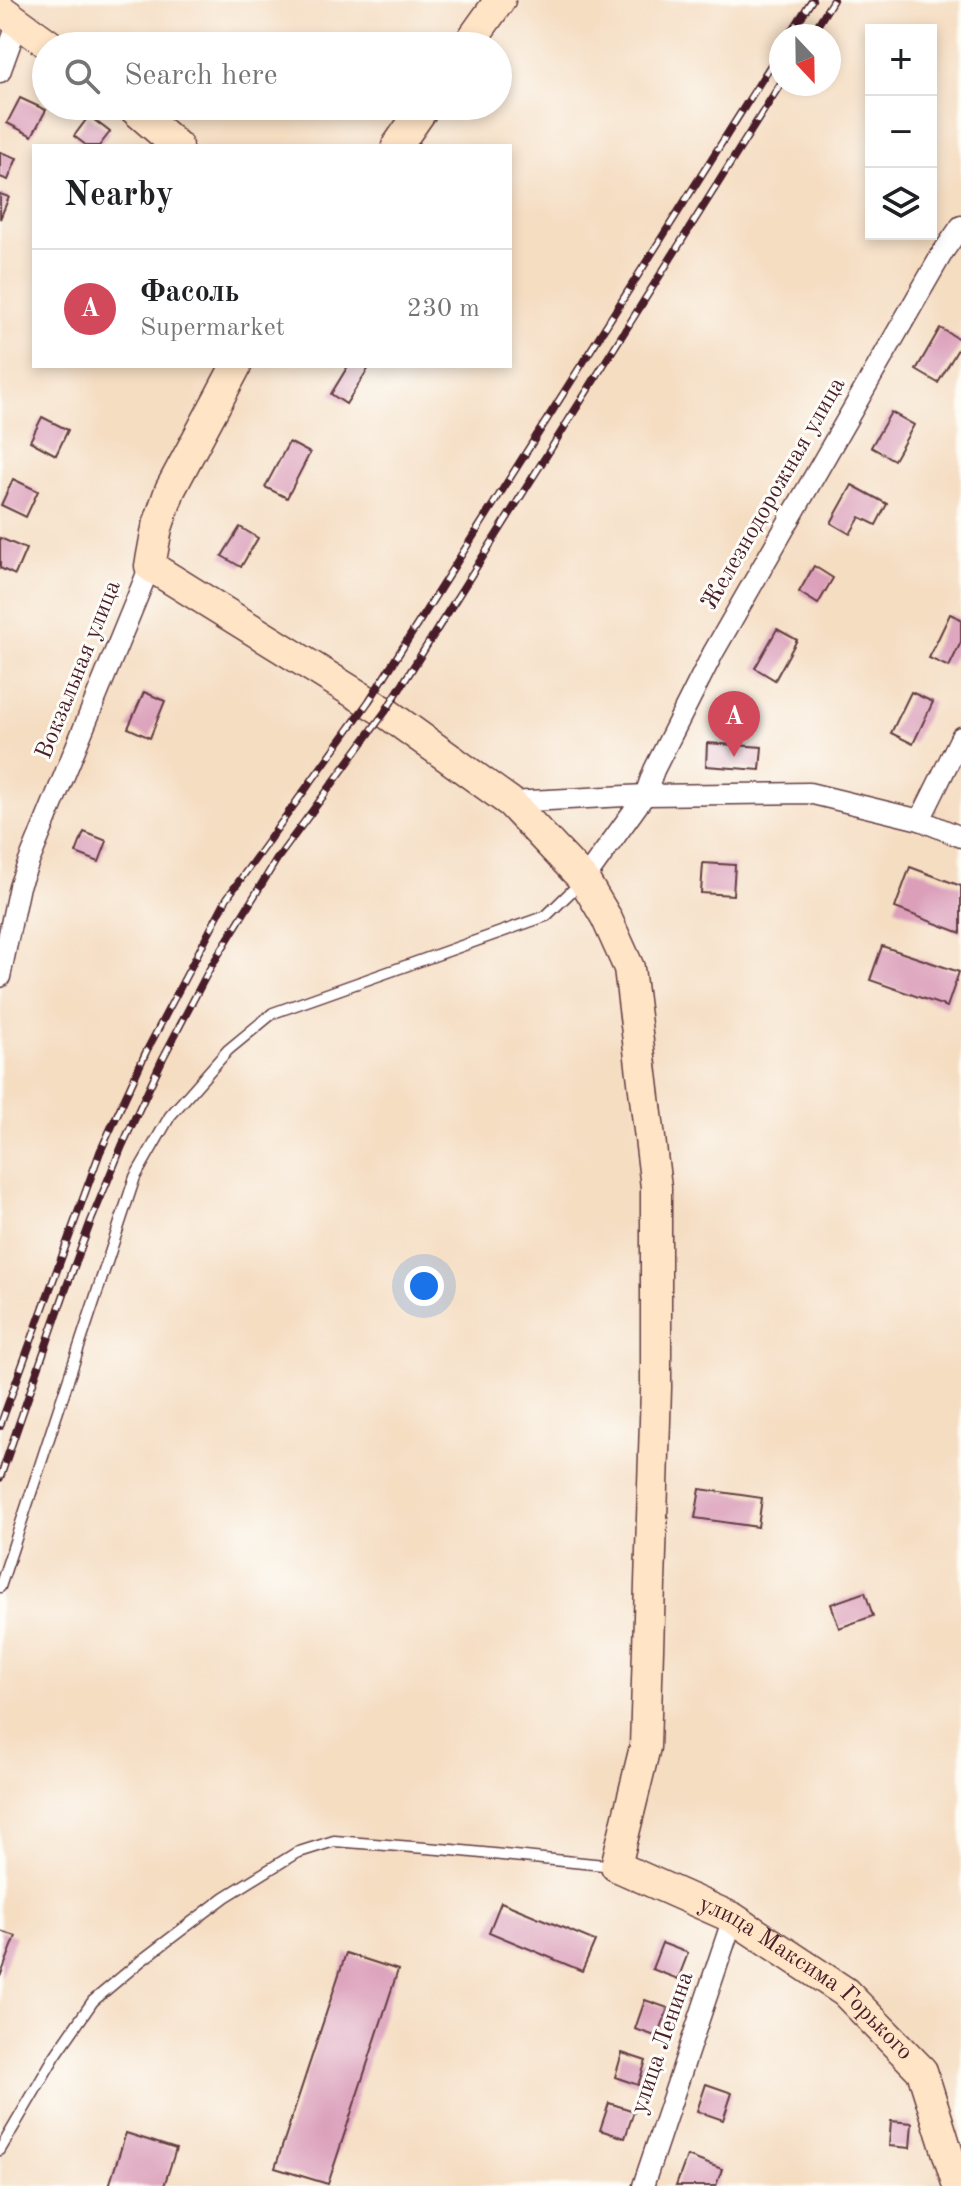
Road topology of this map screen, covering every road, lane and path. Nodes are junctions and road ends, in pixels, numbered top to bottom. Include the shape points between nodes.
1 (500, 0) edge
2 (9, 15) edge
3 (32, 32) edge
4 (477, 32) edge
5 (0, 72) edge
6 (147, 120) edge
7 (415, 120) edge
8 (175, 144) edge
9 (398, 144) edge
10 (961, 226) edge
11 (235, 368) edge
12 (150, 566) junction
13 (961, 737) edge
14 (645, 795) junction
15 (510, 802) junction
16 (920, 820) junction
17 (961, 837) edge
18 (0, 875) edge
19 (584, 880) junction
20 (19, 886) junction
21 (0, 977) edge
22 (0, 1587) edge
23 (616, 1866) junction
24 (733, 1918) junction
25 (0, 2150) edge
26 (643, 2186) edge
27 (958, 2186) edge

1 - 4 street
2 - 3 street
2 - 5 street
6 - 8 street
7 - 9 street
10 - 14 street, Железнодорожная улица via 713,653
11 - 12 street via 170,490
12 - 15 street via 385,712
12 - 20 street, Вокзальная улица
13 - 16 street
14 - 15 street
14 - 16 street via 809,793
14 - 19 street, Железнодорожная улица
15 - 19 street
16 - 17 street
18 - 20 street
19 - 22 lane via 546,916 273,1013 228,1050 170,1116 135,1177
19 - 23 street via 629,968 656,1187 645,1747
20 - 21 street, Вокзальная улица
23 - 24 street, улица Максима Горького
23 - 25 lane via 334,1841 296,1853 225,1897 93,2001
24 - 26 street, улица Ленина
24 - 27 street, улица Максима Горького via 845,1992 922,2071

